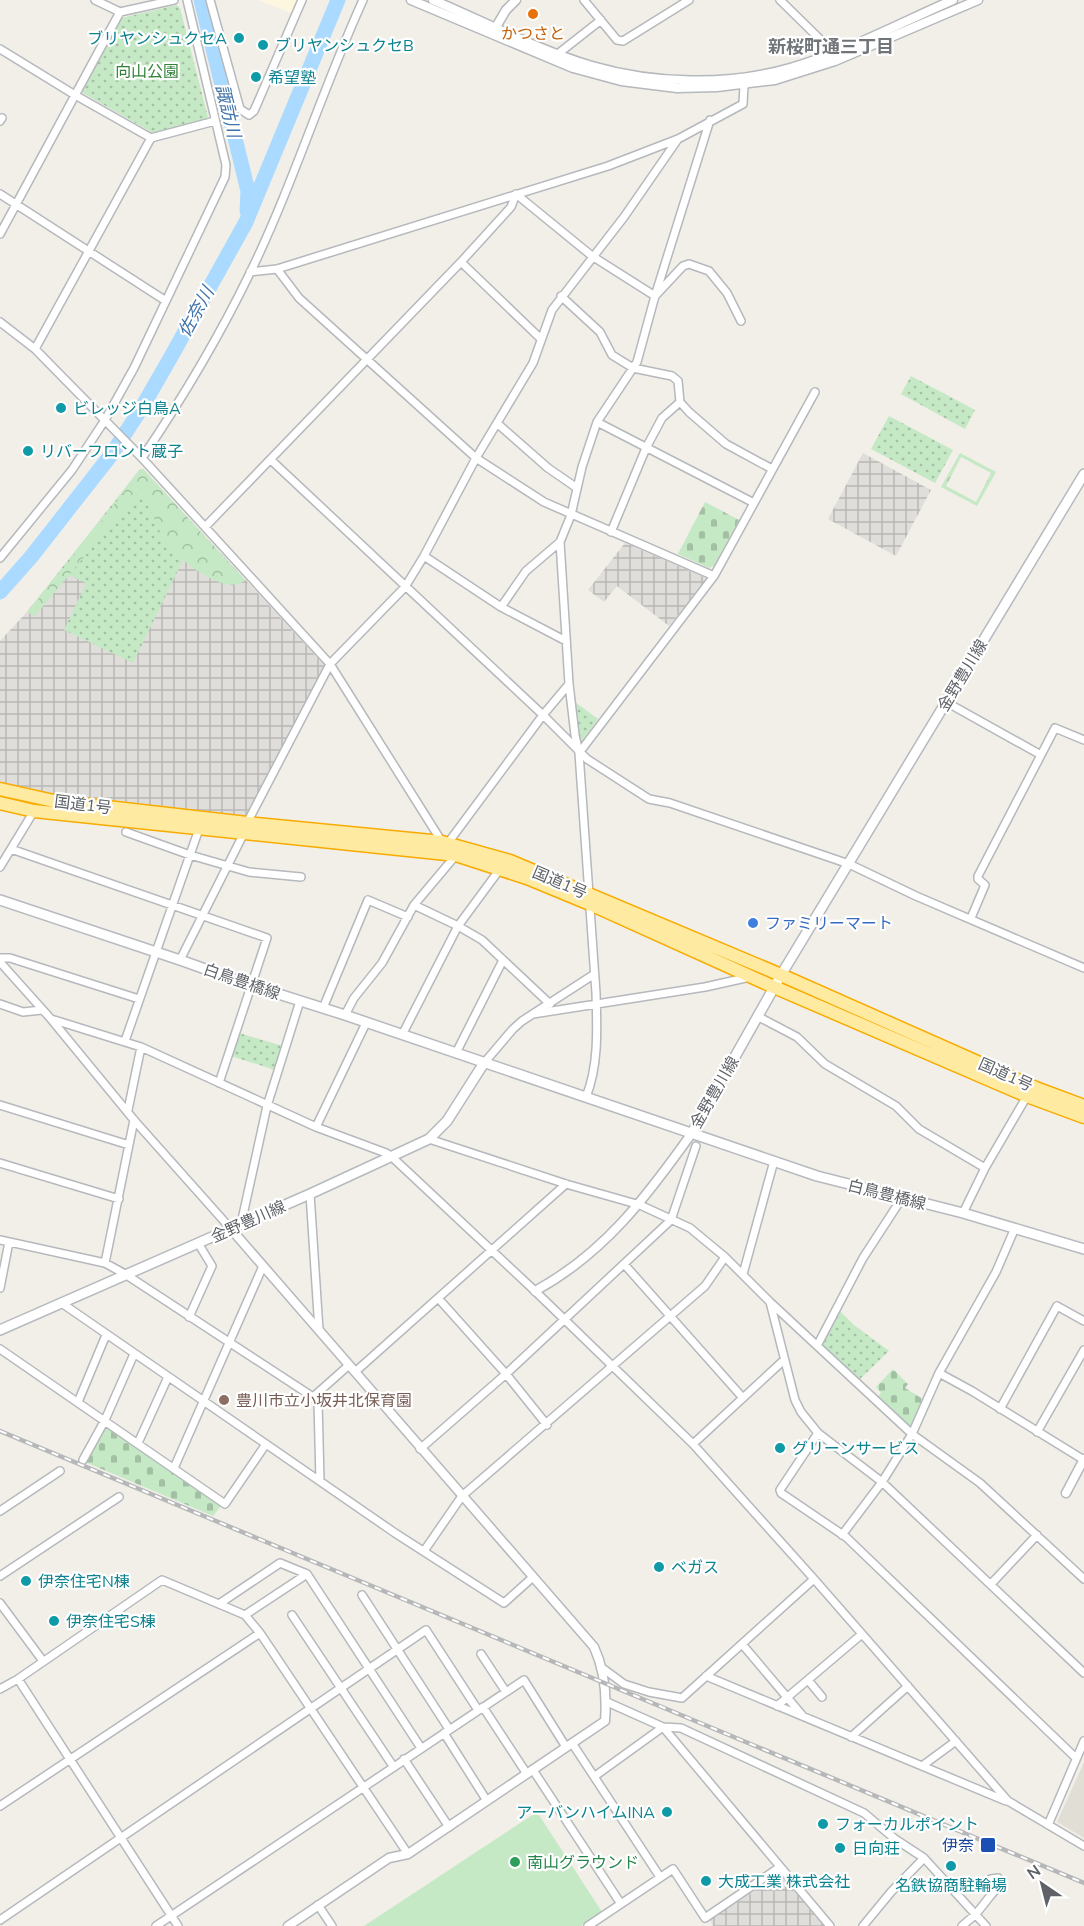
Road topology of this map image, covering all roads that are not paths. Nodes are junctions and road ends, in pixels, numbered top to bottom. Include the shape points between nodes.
1 (94, 0) edge
2 (174, 0) edge
3 (187, 0) edge
4 (210, 0) edge
5 (302, 0) edge
6 (363, 0) edge
7 (411, 0) edge
8 (433, 0) edge
9 (516, 0) edge
10 (584, 0) edge
11 (780, 0) edge
12 (953, 0) edge
13 (978, 0) edge
14 (684, 1) edge
15 (120, 12) junction
16 (601, 20) junction
17 (493, 31) junction
18 (0, 50) edge
19 (833, 52) junction
20 (559, 53) junction
21 (744, 85) junction
22 (75, 95) junction
23 (710, 120) junction
24 (215, 121) junction
25 (151, 138) junction
26 (678, 139) junction
27 (0, 194) edge
28 (516, 195) junction
29 (16, 204) junction
30 (0, 234) edge
31 (89, 252) junction
32 (592, 256) junction
33 (461, 262) junction
34 (277, 268) junction
35 (250, 272) junction
36 (561, 296) junction
37 (655, 296) junction
38 (166, 301) junction
39 (741, 321) dead end
40 (0, 322) edge
41 (4, 328) edge
42 (541, 339) junction
43 (35, 349) junction
44 (366, 361) junction
45 (633, 368) junction
46 (815, 392) dead end
47 (680, 402) junction
48 (107, 422) junction
49 (597, 422) junction
50 (498, 424) junction
51 (646, 448) junction
52 (141, 456) junction
53 (476, 458) junction
54 (272, 460) junction
55 (772, 469) junction
56 (1084, 474) edge
57 (577, 488) junction
58 (754, 503) junction
59 (571, 514) junction
60 (206, 528) junction
61 (611, 532) junction
62 (560, 542) junction
63 (424, 556) junction
64 (0, 558) edge
65 (714, 576) junction
66 (405, 587) junction
67 (501, 607) junction
68 (566, 641) junction
69 (330, 664) junction
70 (569, 684) junction
71 (946, 702) junction
72 (543, 715) junction
73 (1084, 740) edge
74 (579, 753) junction
75 (1041, 755) junction
76 (0, 789) edge
77 (0, 803) edge
78 (34, 811) junction
79 (245, 828) junction
80 (199, 829) junction
81 (126, 832) dead end
82 (445, 842) junction
83 (11, 849) junction
84 (190, 855) junction
85 (456, 855) junction
86 (849, 864) junction
87 (227, 866) junction
88 (0, 867) edge
89 (500, 869) junction
90 (301, 877) dead end
91 (590, 899) junction
92 (0, 900) edge
93 (172, 904) junction
94 (414, 905) junction
95 (202, 914) junction
96 (408, 917) junction
97 (971, 918) junction
98 (458, 926) junction
99 (156, 953) junction
100 (0, 958) edge
101 (180, 960) junction
102 (503, 960) junction
103 (0, 962) edge
104 (1084, 968) edge
105 (593, 975) junction
106 (781, 975) junction
107 (753, 977) junction
108 (250, 986) junction
109 (774, 987) junction
110 (139, 999) junction
111 (300, 1001) junction
112 (0, 1004) edge
113 (550, 1004) junction
114 (596, 1004) junction
115 (323, 1008) junction
116 (42, 1010) junction
117 (533, 1014) junction
118 (345, 1015) junction
119 (757, 1016) junction
120 (51, 1019) junction
121 (366, 1023) junction
122 (402, 1035) junction
123 (124, 1041) junction
124 (141, 1047) junction
125 (456, 1053) junction
126 (484, 1064) junction
127 (219, 1083) junction
128 (1027, 1096) junction
129 (586, 1097) junction
130 (0, 1105) edge
131 (267, 1106) junction
132 (1084, 1106) edge
133 (128, 1110) junction
134 (1084, 1117) edge
135 (134, 1119) junction
136 (316, 1127) junction
137 (692, 1133) junction
138 (429, 1139) junction
139 (129, 1145) junction
140 (696, 1146) dead end
141 (392, 1157) junction
142 (774, 1161) junction
143 (0, 1163) edge
144 (985, 1168) junction
145 (566, 1184) junction
146 (310, 1194) junction
147 (902, 1198) junction
148 (119, 1199) junction
149 (639, 1205) junction
150 (963, 1213) junction
151 (671, 1220) junction
152 (241, 1224) junction
153 (1015, 1228) junction
154 (231, 1229) junction
155 (0, 1240) edge
156 (9, 1242) junction
157 (198, 1243) junction
158 (1084, 1249) edge
159 (492, 1250) junction
160 (725, 1257) junction
161 (105, 1263) junction
162 (624, 1264) junction
163 (263, 1266) junction
164 (2, 1273) edge
165 (126, 1274) junction
166 (743, 1274) junction
167 (0, 1288) edge
168 (535, 1291) junction
169 (438, 1298) junction
170 (770, 1302) junction
171 (63, 1304) junction
172 (189, 1317) junction
173 (672, 1317) junction
174 (565, 1320) junction
175 (1084, 1321) edge
176 (0, 1330) edge
177 (319, 1330) junction
178 (106, 1335) junction
179 (229, 1343) junction
180 (818, 1344) junction
181 (0, 1349) edge
182 (1084, 1350) edge
183 (134, 1354) junction
184 (784, 1360) junction
185 (614, 1367) junction
186 (352, 1369) junction
187 (939, 1373) junction
188 (506, 1374) junction
189 (168, 1377) junction
190 (313, 1397) junction
191 (743, 1398) junction
192 (203, 1401) junction
193 (78, 1402) junction
194 (1000, 1409) junction
195 (105, 1420) junction
196 (547, 1425) junction
197 (1037, 1432) junction
198 (818, 1433) junction
199 (912, 1434) junction
200 (138, 1443) junction
201 (266, 1444) junction
202 (693, 1444) junction
203 (420, 1449) junction
204 (83, 1460) dead end
205 (1084, 1460) edge
206 (174, 1468) junction
207 (60, 1471) dead end
208 (320, 1481) junction
209 (882, 1482) junction
210 (1066, 1493) dead end
211 (462, 1496) junction
212 (119, 1497) dead end
213 (0, 1511) edge
214 (842, 1535) junction
215 (1037, 1535) junction
216 (424, 1551) junction
217 (307, 1574) junction
218 (0, 1576) edge
219 (533, 1577) junction
220 (814, 1579) junction
221 (1084, 1579) edge
222 (991, 1584) junction
223 (362, 1595) dead end
224 (0, 1603) edge
225 (219, 1604) junction
226 (245, 1615) junction
227 (292, 1615) dead end
228 (260, 1633) junction
229 (862, 1634) junction
230 (742, 1644) junction
231 (397, 1649) junction
232 (481, 1654) dead end
233 (44, 1661) junction
234 (601, 1667) junction
235 (369, 1668) junction
236 (1084, 1673) edge
237 (706, 1677) junction
238 (18, 1679) junction
239 (808, 1680) junction
240 (908, 1686) junction
241 (340, 1687) junction
242 (0, 1689) edge
243 (506, 1692) junction
244 (822, 1697) dead end
245 (787, 1698) junction
246 (607, 1702) junction
247 (777, 1706) junction
248 (310, 1708) junction
249 (481, 1708) junction
250 (804, 1717) junction
251 (663, 1727) junction
252 (446, 1731) junction
253 (851, 1737) junction
254 (956, 1741) junction
255 (1084, 1741) edge
256 (569, 1745) junction
257 (421, 1748) junction
258 (1076, 1758) junction
259 (404, 1759) junction
260 (70, 1760) junction
261 (393, 1766) junction
262 (922, 1766) junction
263 (530, 1772) junction
264 (595, 1776) junction
265 (362, 1786) junction
266 (487, 1801) junction
267 (1008, 1801) junction
268 (0, 1806) edge
269 (1048, 1825) junction
270 (448, 1827) junction
271 (121, 1838) junction
272 (1084, 1846) edge
273 (408, 1854) junction
274 (924, 1858) junction
275 (780, 1867) junction
276 (660, 1877) junction
277 (991, 1895) dead end
278 (621, 1904) junction
279 (318, 1905) junction
280 (976, 1914) junction
281 (172, 1916) junction
282 (0, 1920) edge
283 (156, 1926) edge
284 (178, 1926) edge
285 (288, 1926) edge
286 (332, 1926) edge
287 (588, 1926) edge
288 (830, 1926) edge
289 (863, 1926) edge
290 (963, 1926) edge
291 (986, 1926) edge

1 - 15 street
2 - 15 street
3 - 24 street
4 - 5 street via 240,110 249,115
6 - 35 street
7 - 17 street
8 - 17 street
9 - 17 street
10 - 16 street
11 - 19 street
12 - 19 street
13 - 21 street via 835,61 775,80
14 - 16 street via 623,41 617,40
15 - 22 street
16 - 20 street
17 - 20 street
17 - 21 street via 573,68 613,80 677,88
18 - 22 street
19 - 20 street via 757,75 700,80 635,75
21 - 23 street via 743,104
22 - 25 street
22 - 29 street
23 - 26 street
23 - 37 street
24 - 25 street
24 - 38 street via 226,165 225,177
25 - 31 street
26 - 28 street
26 - 32 street
27 - 29 street
28 - 32 street
28 - 33 street via 511,207
28 - 34 street
29 - 30 street
29 - 31 street
31 - 38 street
31 - 43 street
32 - 36 street
32 - 37 street
33 - 42 street
33 - 44 street
34 - 35 street
34 - 44 street via 299,298
35 - 52 street via 168,421
36 - 42 street
36 - 45 street via 600,332 612,355
37 - 39 street via 689,264 709,271 727,293
37 - 45 street
38 - 48 street
40 - 41 street
41 - 43 street
42 - 50 street via 533,363
43 - 48 street
44 - 53 street
44 - 54 street
45 - 47 street via 672,376 678,381
45 - 49 street
46 - 55 street
47 - 51 street via 662,418
47 - 55 street via 726,444
48 - 52 street
48 - 64 street
49 - 51 street
49 - 57 street
50 - 53 street
50 - 57 street
51 - 58 street
51 - 61 street
52 - 60 street
53 - 59 street via 544,502
53 - 63 street
54 - 60 street
54 - 66 street
55 - 58 street
56 - 71 main road, 金野豊川線
57 - 59 street
58 - 65 street
59 - 61 street
59 - 62 street
60 - 69 street
61 - 65 street
62 - 67 street via 526,571
62 - 68 street
63 - 66 street
63 - 67 street
65 - 74 street
66 - 69 street
66 - 72 street
67 - 68 street
68 - 70 street
69 - 79 street
69 - 82 street
70 - 72 street
70 - 74 street
71 - 75 street
71 - 86 main road, 金野豊川線
72 - 74 street
72 - 82 street
73 - 75 street via 1055,728
74 - 86 street via 649,799
74 - 91 street
75 - 97 street via 978,876 985,885
76 - 79 highway, 国道1号 via 54,801
77 - 78 highway, 国道1号
78 - 80 highway, 国道1号
78 - 83 street
79 - 80 highway, 国道1号
79 - 82 highway, 国道1号
79 - 85 highway, 国道1号
79 - 87 street
80 - 84 street
81 - 84 street
82 - 91 highway, 国道1号 via 510,861
83 - 88 street
83 - 93 street
84 - 87 street
84 - 93 street
85 - 89 highway, 国道1号
85 - 94 street
86 - 97 street
86 - 106 main road, 金野豊川線
87 - 90 street
87 - 95 street
89 - 91 highway, 国道1号
89 - 98 street
91 - 105 street
91 - 106 highway, 国道1号
91 - 107 highway, 国道1号
92 - 99 main road, 白鳥豊橋線
93 - 95 street
93 - 99 street
94 - 96 street
94 - 98 street
95 - 101 street
95 - 108 street via 267,938
96 - 115 street via 368,900
96 - 118 street via 382,963
97 - 104 street
98 - 102 street via 482,940
98 - 122 street
99 - 101 main road, 白鳥豊橋線
99 - 110 street
100 - 110 street
101 - 108 main road, 白鳥豊橋線
102 - 113 street
102 - 125 street
103 - 116 street
105 - 113 street
105 - 114 street
106 - 109 main road, 金野豊川線
106 - 132 highway, 国道1号
107 - 109 highway, 国道1号
107 - 114 street
108 - 111 main road, 白鳥豊橋線
108 - 127 street
109 - 119 main road, 金野豊川線
109 - 128 highway, 国道1号
110 - 123 street
111 - 115 main road, 白鳥豊橋線
111 - 131 street
112 - 116 street via 22,1012
113 - 117 street
114 - 117 street
114 - 129 street via 592,1081
115 - 118 main road, 白鳥豊橋線
116 - 120 street
117 - 126 street via 513,1029
118 - 121 main road, 白鳥豊橋線
119 - 137 main road, 金野豊川線
119 - 144 street via 797,1037 825,1064 896,1106 919,1129
120 - 123 street
120 - 133 street
121 - 122 main road, 白鳥豊橋線
121 - 136 street
122 - 125 main road, 白鳥豊橋線
123 - 124 street
124 - 127 street
124 - 133 street
125 - 126 main road, 白鳥豊橋線
126 - 129 main road, 金野豊川線
126 - 138 main road, 金野豊川線 via 447,1121
127 - 131 street
128 - 134 highway, 国道1号
128 - 144 street
129 - 137 main road, 金野豊川線
130 - 139 street
131 - 136 street
131 - 152 street
133 - 135 street
135 - 139 street
135 - 154 street
136 - 141 street
137 - 142 main road, 白鳥豊橋線
137 - 149 street
138 - 141 main road, 金野豊川線
138 - 145 street
139 - 148 street
140 - 151 street
141 - 146 main road, 金野豊川線
141 - 159 street
142 - 147 main road, 白鳥豊橋線
142 - 166 street
143 - 148 street
144 - 150 street
145 - 149 street
145 - 159 street
146 - 152 main road, 金野豊川線
146 - 177 street
147 - 150 main road, 白鳥豊橋線
147 - 180 street via 863,1258
148 - 161 street
149 - 151 street
149 - 168 street via 594,1252
150 - 153 main road, 白鳥豊橋線
151 - 160 street via 702,1237
151 - 162 street
152 - 154 main road, 金野豊川線
153 - 158 main road, 白鳥豊橋線
153 - 187 street via 996,1272
154 - 157 main road, 金野豊川線
154 - 163 street
155 - 156 street
156 - 161 street
156 - 164 street
157 - 165 main road, 金野豊川線
157 - 172 street via 212,1266
159 - 168 street
159 - 169 street
160 - 166 street
160 - 173 street via 705,1286
161 - 165 street
162 - 173 street
162 - 174 street
163 - 177 street
163 - 179 street
164 - 167 street
165 - 171 main road, 金野豊川線
165 - 172 street
166 - 170 street
168 - 174 street
169 - 186 street
169 - 188 street
170 - 180 street
170 - 184 street
171 - 176 main road, 金野豊川線
171 - 178 street
172 - 179 street
173 - 185 street
173 - 191 street
174 - 185 street
174 - 188 street
175 - 194 street via 1057,1306
177 - 186 street
178 - 183 street
178 - 193 street
179 - 190 street
179 - 192 street
180 - 199 street
181 - 193 street
182 - 197 street
183 - 189 street
183 - 195 street
184 - 191 street
184 - 198 street via 795,1400
185 - 196 street
185 - 202 street
186 - 190 street
186 - 203 street
187 - 194 street
187 - 199 street
188 - 196 street
188 - 203 street
189 - 192 street
189 - 200 street
190 - 208 street via 318,1402
191 - 202 street
192 - 201 street
192 - 206 street
193 - 195 street
194 - 197 street
195 - 200 street
195 - 204 street
196 - 211 street
197 - 205 street
198 - 209 street
198 - 214 street via 780,1490
199 - 209 street
199 - 215 street via 980,1483
200 - 206 street
201 - 206 street via 225,1504
201 - 208 street
202 - 220 street
203 - 211 street
205 - 210 street
207 - 213 street
208 - 216 street
209 - 214 street
209 - 222 street
211 - 216 street
211 - 219 street
212 - 218 street
214 - 258 street
215 - 221 street
215 - 222 street
216 - 219 street via 504,1603
217 - 225 street via 280,1563
217 - 226 street
217 - 235 street
219 - 234 street via 594,1647
220 - 229 street
220 - 230 street
222 - 236 street
223 - 231 street
224 - 233 street
225 - 226 street
225 - 233 street via 162,1580
226 - 228 street
227 - 241 street
228 - 248 street
228 - 260 street
229 - 239 street
229 - 240 street
230 - 237 street
230 - 245 street
231 - 235 street
231 - 249 street via 426,1630
231 - 252 street
232 - 243 street
233 - 238 street
234 - 237 street via 624,1684 682,1698
234 - 246 street
235 - 241 street
235 - 257 street
237 - 247 street
238 - 242 street
238 - 260 street
239 - 244 street
239 - 245 street
240 - 253 street
240 - 254 street
241 - 248 street
241 - 261 street
243 - 249 street
243 - 256 street via 524,1680
245 - 247 street
245 - 250 street
246 - 251 street
246 - 256 street via 605,1721
247 - 250 street
248 - 265 street
248 - 271 street
249 - 252 street
249 - 263 street
250 - 253 street
251 - 264 street
251 - 274 street via 681,1728 864,1813
251 - 275 street
252 - 257 street
252 - 266 street
253 - 262 street
254 - 262 street
254 - 267 street
255 - 258 street
256 - 263 street
256 - 264 street
257 - 259 street
258 - 269 street
259 - 261 street
259 - 270 street
260 - 268 street
260 - 271 street
261 - 265 street
262 - 267 street
263 - 266 street
263 - 278 street
264 - 276 street
265 - 273 street
265 - 281 street
266 - 270 street
267 - 269 street
269 - 272 street
270 - 273 street
271 - 281 street
271 - 282 street
273 - 279 street via 389,1858
274 - 280 street
274 - 289 street
275 - 276 street via 705,1918 673,1869
275 - 288 street
276 - 278 street
277 - 280 street
278 - 287 street
279 - 285 street
279 - 286 street
280 - 290 street
280 - 291 street
281 - 283 street
281 - 284 street

